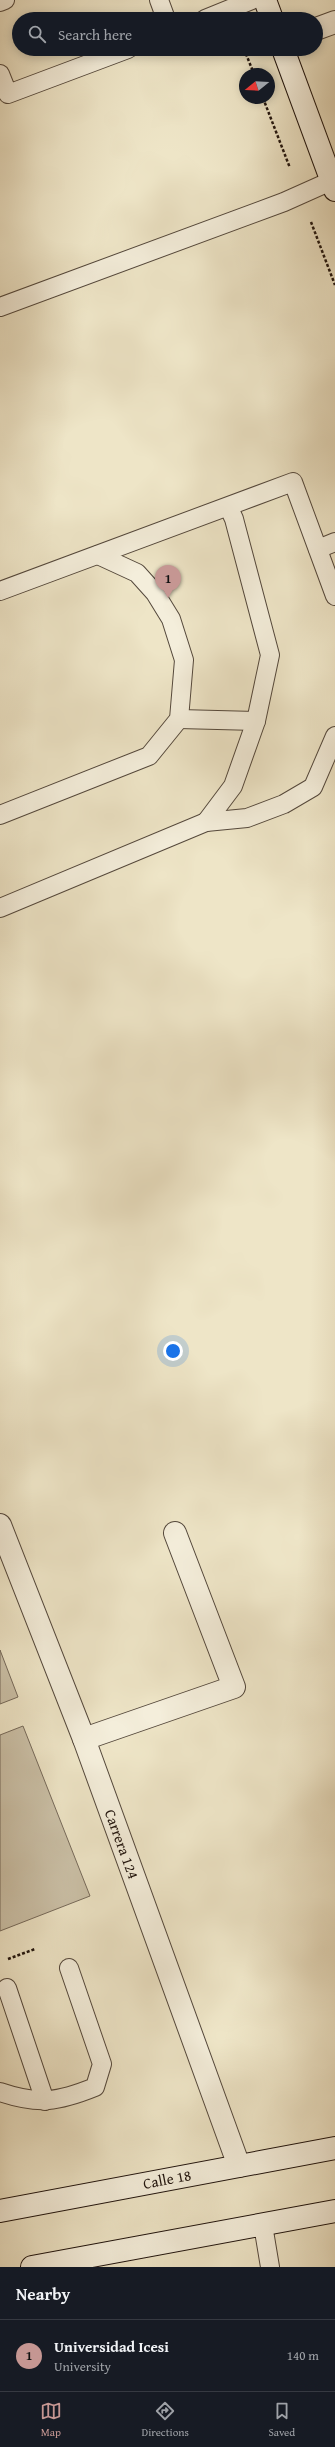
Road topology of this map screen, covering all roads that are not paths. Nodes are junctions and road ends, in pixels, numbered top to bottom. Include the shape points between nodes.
1 (5, 0) edge
2 (158, 0) edge
3 (252, 0) edge
4 (265, 0) edge
5 (0, 2) edge
6 (163, 12) edge
7 (222, 12) edge
8 (269, 12) edge
9 (335, 22) edge
10 (323, 26) edge
11 (109, 56) edge
12 (286, 56) edge
13 (0, 74) edge
14 (333, 185) edge
15 (0, 308) edge
16 (229, 508) junction
17 (335, 542) edge
18 (318, 549) junction
19 (98, 555) junction
20 (0, 591) edge
21 (335, 596) edge
22 (179, 718) junction
23 (256, 721) junction
24 (335, 736) edge
25 (0, 815) edge
26 (206, 822) junction
27 (0, 908) edge
28 (0, 1525) edge
29 (175, 1533) dead end
30 (84, 1739) junction
31 (69, 1968) dead end
32 (7, 1988) dead end
33 (0, 2092) edge
34 (45, 2101) junction
35 (335, 2148) edge
36 (238, 2166) junction
37 (0, 2211) edge
38 (335, 2211) edge
39 (263, 2225) junction
40 (32, 2267) edge
41 (270, 2267) edge

1 - 5 lane
2 - 6 lane
3 - 7 lane
4 - 8 street
9 - 10 street
11 - 13 lane via 8,94
12 - 14 street
14 - 15 lane
16 - 18 lane via 293,482
16 - 19 lane
16 - 23 lane via 270,655
17 - 18 lane
18 - 21 lane
19 - 20 lane
19 - 22 lane via 137,573 155,593 171,619 184,660
22 - 23 lane
22 - 25 lane via 149,756
23 - 26 lane via 233,786
24 - 26 lane via 313,787 284,804 247,818
26 - 27 lane
28 - 30 street, Carrera 124
29 - 30 street via 234,1686
30 - 36 street, Carrera 124
31 - 34 lane via 102,2064 95,2087 69,2098
32 - 34 lane
33 - 34 lane via 19,2099
35 - 36 street, Calle 18
36 - 37 street, Calle 18
38 - 39 street
39 - 40 street
39 - 41 lane

